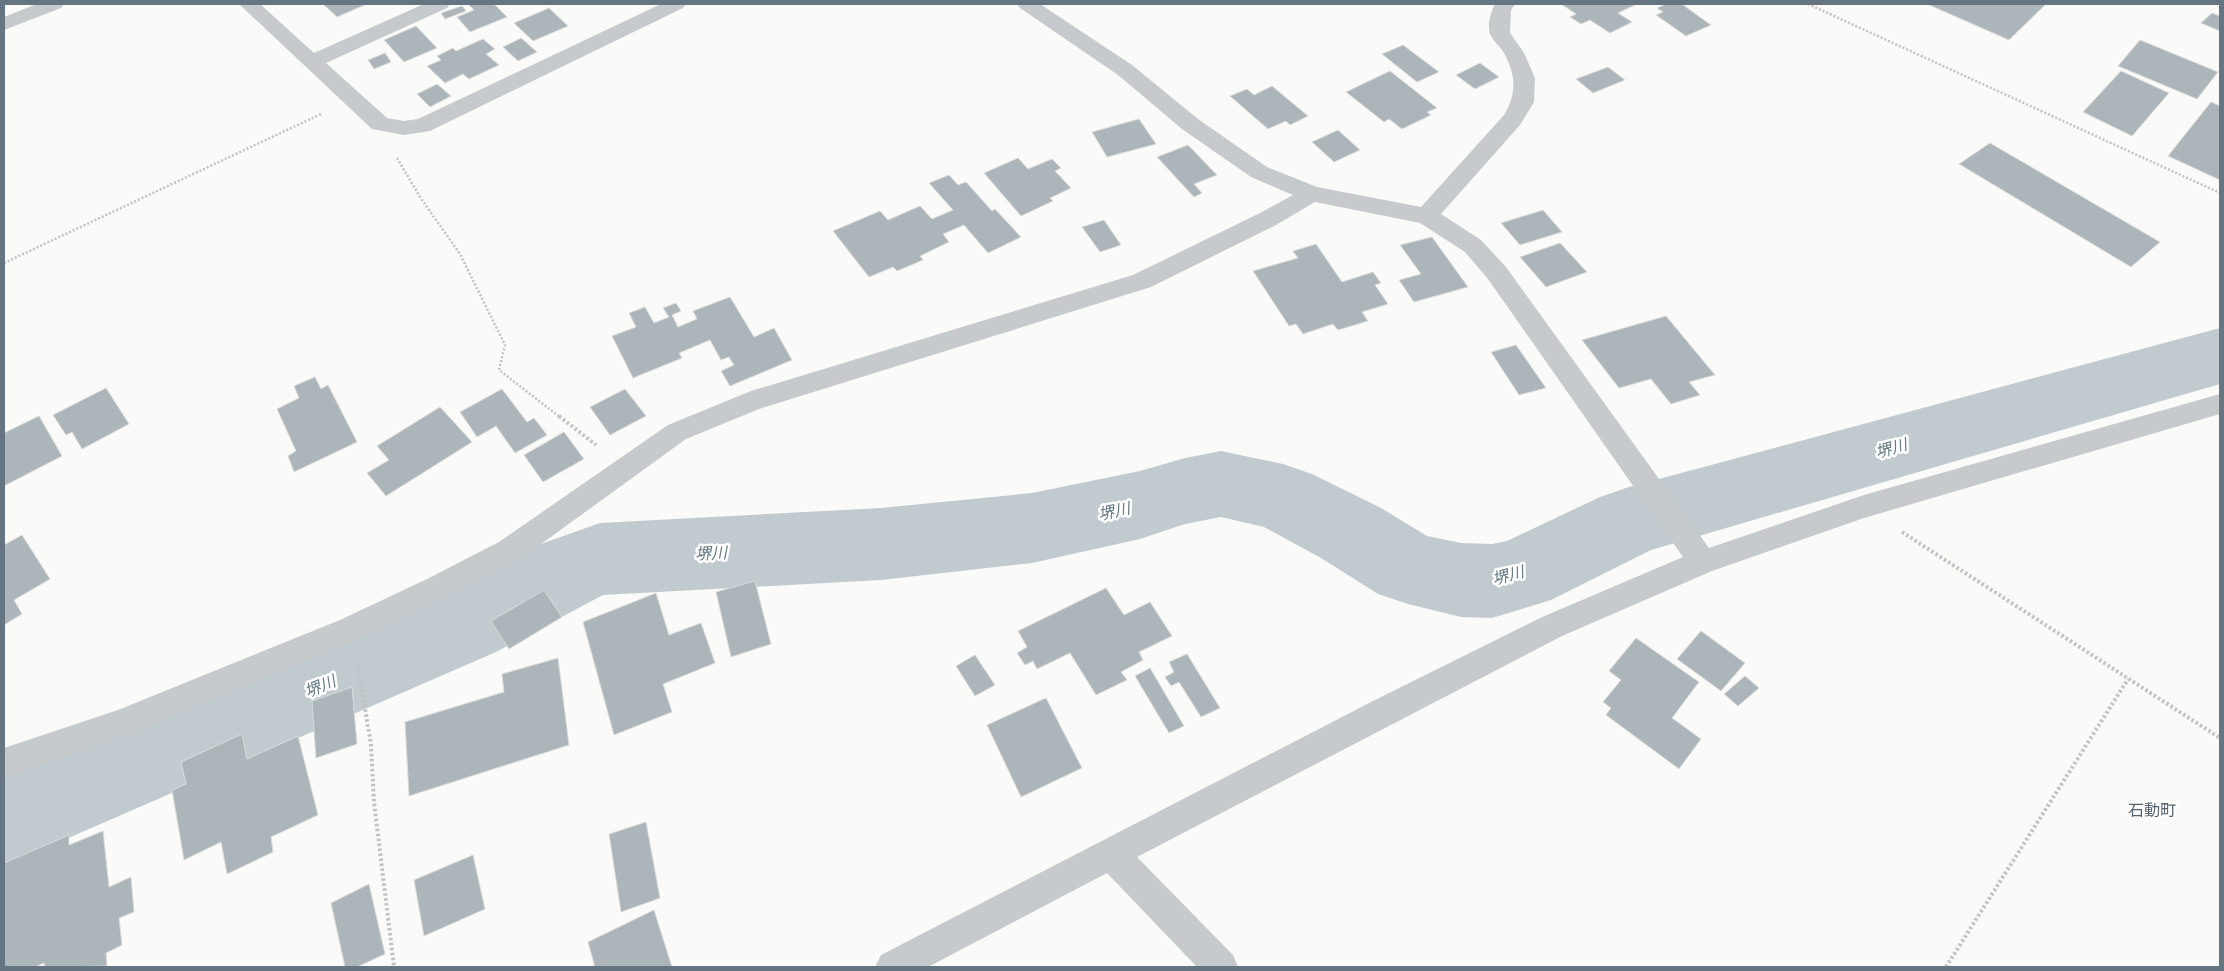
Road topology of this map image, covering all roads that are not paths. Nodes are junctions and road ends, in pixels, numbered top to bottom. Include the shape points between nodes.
1 (54, 4) edge
2 (250, 4) edge
3 (440, 4) edge
4 (676, 4) edge
5 (1027, 4) edge
6 (1505, 4) edge
7 (4, 24) edge
8 (313, 61) junction
9 (1312, 194) junction
10 (1426, 216) junction
11 (2220, 404) edge
12 (1703, 562) junction
13 (4, 762) edge
14 (1110, 853) junction
15 (893, 967) edge
16 (1221, 967) edge

1 - 7 street
2 - 8 street
3 - 8 street
4 - 8 street via 422,126 404,128 380,124
5 - 9 street via 1125,70 1190,124 1260,172
6 - 10 street via 1501,10 1500,33 1514,53 1524,78 1524,102 1512,120
9 - 10 street
9 - 13 street via 1142,281 751,401 677,432 509,551 429,592 351,629 121,724
10 - 12 street via 1473,246 1498,273
11 - 12 street via 1864,507
12 - 14 street via 1551,627
14 - 15 street
14 - 16 street

